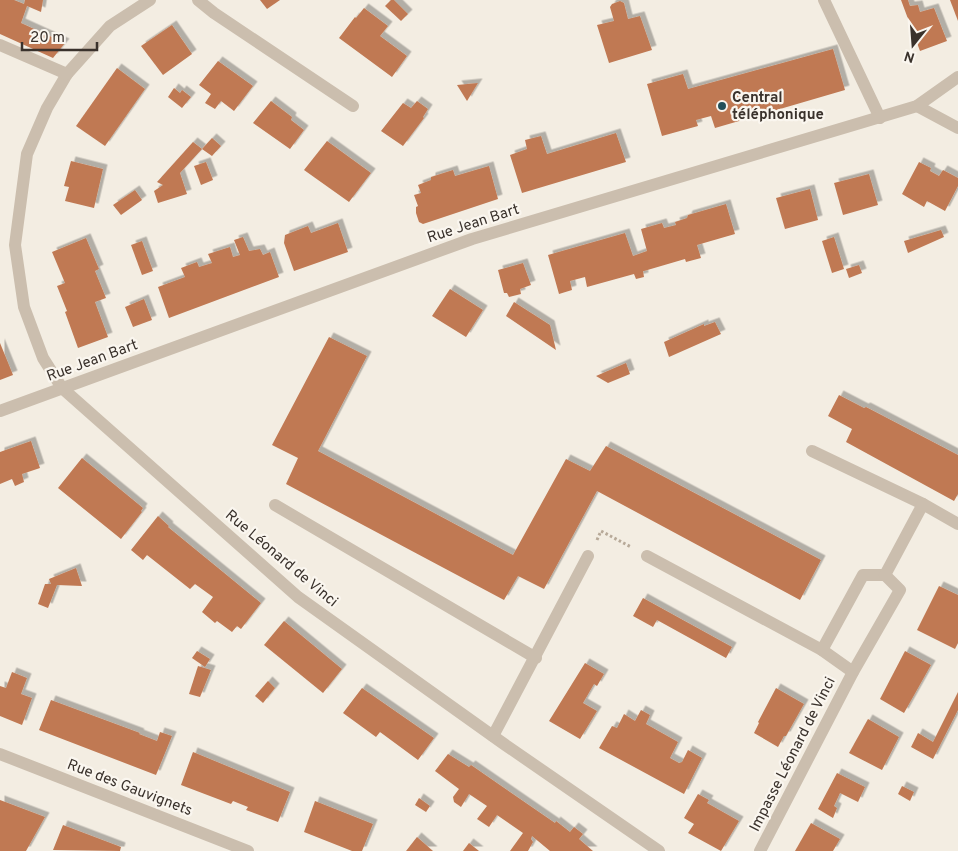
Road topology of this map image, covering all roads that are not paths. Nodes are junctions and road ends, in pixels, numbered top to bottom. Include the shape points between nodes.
1 (150, 0) edge
2 (198, 0) edge
3 (824, 0) edge
4 (0, 45) edge
5 (67, 74) junction
6 (958, 77) edge
7 (353, 106) dead end
8 (916, 106) junction
9 (880, 118) junction
10 (958, 128) edge
11 (62, 388) junction
12 (0, 412) edge
13 (812, 451) dead end
14 (923, 504) junction
15 (275, 505) dead end
16 (958, 524) edge
17 (588, 556) road end
18 (647, 556) road end
19 (885, 575) junction
20 (822, 650) junction
21 (536, 658) junction
22 (853, 672) junction
23 (494, 736) junction
24 (0, 754) edge
25 (248, 851) edge
26 (659, 851) edge
27 (760, 851) edge

1 - 5 street, Rue Léonard de Vinci via 110,26
2 - 7 street
3 - 9 street
4 - 5 street
5 - 11 street, Rue Léonard de Vinci via 46,108 27,154 15,245 24,307 43,358
6 - 8 street, Rue Jean Bart
8 - 9 street, Rue Jean Bart
8 - 10 street
9 - 11 street, Rue Jean Bart via 472,239
11 - 12 street, Rue Jean Bart
11 - 23 street, Rue Léonard de Vinci via 298,597
13 - 14 street
14 - 16 street
14 - 19 street
15 - 21 street
17 - 21 street
18 - 20 street, Impasse Léonard de Vinci
19 - 20 street via 863,575
19 - 22 street, Impasse Léonard de Vinci via 900,590
20 - 22 street, Impasse Léonard de Vinci
21 - 23 street
22 - 27 street, Impasse Léonard de Vinci
23 - 26 street, Rue Léonard de Vinci
24 - 25 street, Rue des Gauvignets

